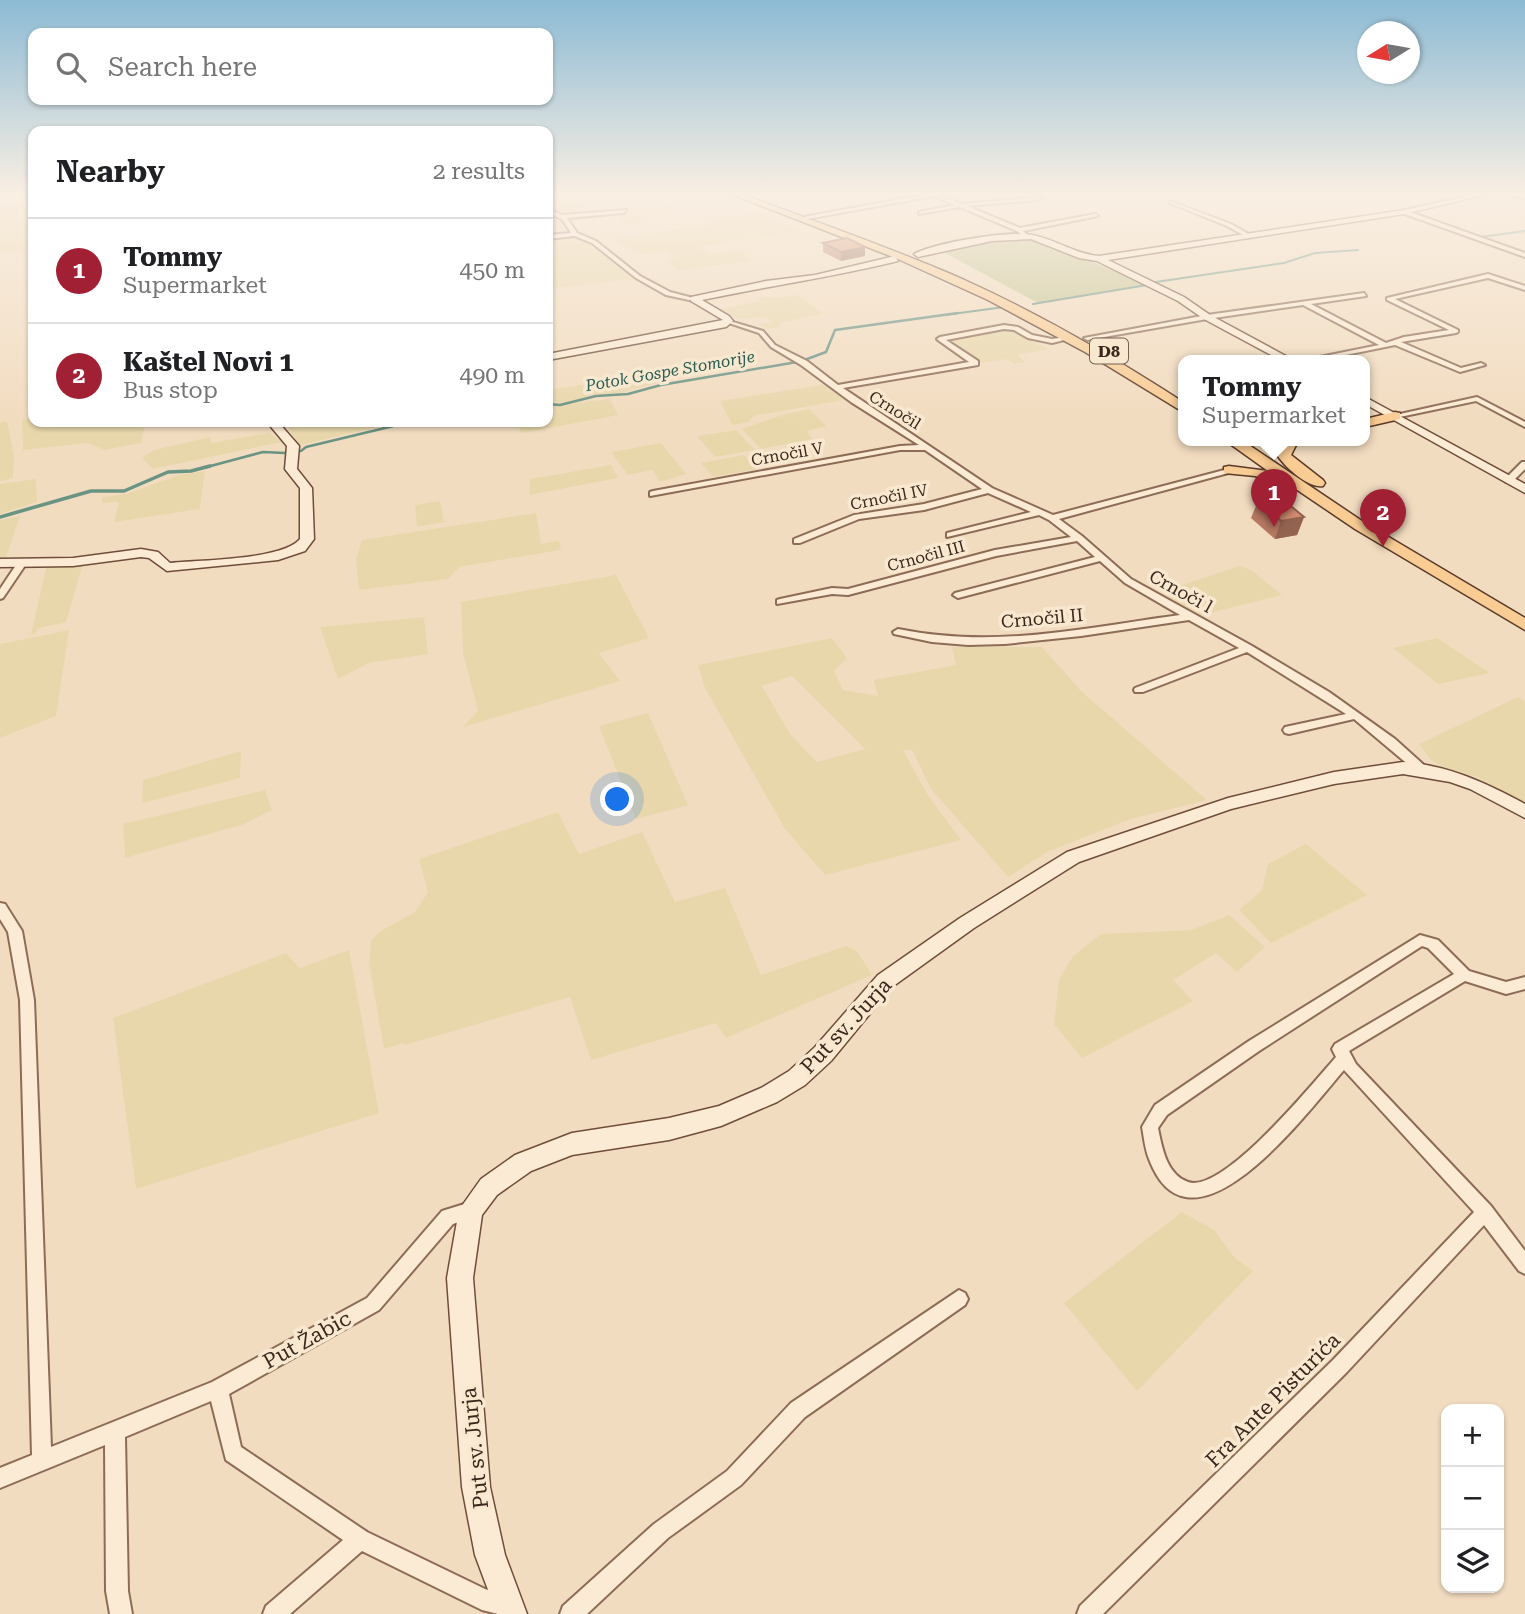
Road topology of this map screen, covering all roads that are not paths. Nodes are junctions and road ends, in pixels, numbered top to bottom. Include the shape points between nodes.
1 (628, 269) edge
2 (852, 269) edge
3 (929, 269) edge
4 (945, 269) edge
5 (1117, 269) edge
6 (1525, 288) edge
7 (1364, 295) dead end
8 (694, 299) junction
9 (1303, 303) junction
10 (1207, 317) junction
11 (728, 321) junction
12 (1070, 337) junction
13 (1087, 338) junction
14 (1396, 344) junction
15 (1386, 346) junction
16 (553, 355) edge
17 (1279, 355) edge
18 (1336, 355) edge
19 (1480, 365) dead end
20 (838, 387) junction
21 (1178, 394) edge
22 (1370, 403) edge
23 (1178, 405) edge
24 (1395, 416) junction
25 (1370, 423) edge
26 (1525, 425) edge
27 (276, 427) edge
28 (1231, 446) edge
29 (1241, 446) edge
30 (1257, 446) edge
31 (1289, 446) edge
32 (927, 447) junction
33 (1525, 464) edge
34 (1229, 470) junction
35 (1509, 480) junction
36 (1525, 489) edge
37 (989, 490) junction
38 (653, 494) dead end
39 (1320, 494) junction
40 (1038, 513) junction
41 (1052, 519) junction
42 (950, 535) dead end
43 (1079, 538) junction
44 (797, 541) dead end
45 (1101, 558) junction
46 (0, 563) edge
47 (21, 564) junction
48 (958, 595) dead end
49 (0, 596) edge
50 (780, 602) dead end
51 (1525, 613) edge
52 (1191, 617) junction
53 (1525, 625) edge
54 (898, 632) dead end
55 (1248, 648) junction
56 (1139, 690) dead end
57 (1353, 716) junction
58 (1289, 730) dead end
59 (1421, 769) junction
60 (1525, 812) edge
61 (0, 908) edge
62 (1464, 975) junction
63 (1525, 983) edge
64 (1345, 1058) junction
65 (471, 1210) junction
66 (1485, 1212) junction
67 (1525, 1265) edge
68 (958, 1299) dead end
69 (218, 1389) junction
70 (115, 1431) junction
71 (42, 1461) junction
72 (0, 1478) edge
73 (360, 1539) junction
74 (510, 1610) edge
75 (121, 1614) edge
76 (274, 1614) edge
77 (571, 1614) edge
78 (1088, 1614) edge

1 - 8 street via 668,294
2 - 8 street
3 - 12 main road, D8
4 - 13 main road, D8
5 - 10 street via 1181,299
6 - 14 street via 1488,276 1389,299 1457,331
7 - 9 street
8 - 11 street
9 - 10 street
9 - 15 street
10 - 13 street
10 - 17 street
11 - 16 street
11 - 20 street, Crnočil via 761,332 773,346
12 - 20 street via 1052,341 1004,327 940,339 975,363
12 - 23 main road, D8
13 - 21 main road, D8
14 - 15 street
14 - 19 street via 1460,370
15 - 18 street
20 - 32 street, Crnočil
22 - 24 street
24 - 25 main road
24 - 26 street via 1477,399
24 - 35 street
27 - 47 street via 293,446 291,469 306,488 307,539 300,548 278,556 167,567 153,555 141,553
28 - 34 main road via 1241,459
29 - 39 main road
30 - 39 main road
31 - 39 main road via 1285,457 1318,481
32 - 37 street, Crnočil
32 - 38 street, Crnočil V via 900,448
33 - 35 street
34 - 39 main road via 1257,472 1275,477 1301,494
34 - 41 street
35 - 36 street
37 - 40 street, Crnočil
37 - 44 street, Crnočil IV via 925,507 857,517
39 - 51 main road
39 - 53 main road via 1469,594
40 - 41 street, Crnočil
40 - 42 street
41 - 43 street, Crnoči l
43 - 45 street, Crnoči l
43 - 50 street, Crnočil III via 995,553 848,592
45 - 48 street
45 - 52 street, Crnoči l via 1128,581
46 - 47 street
47 - 49 street
52 - 54 street, Crnočil II via 1078,634 995,640 925,640
52 - 55 street, Crnoči l
55 - 56 street
55 - 57 street, Crnoči l
57 - 58 street
57 - 59 street, Crnoči l
59 - 60 street, Put sv. Jurja via 1476,785
59 - 65 street, Put sv. Jurja via 1334,778 1240,802 1073,857 885,981 823,1054 769,1095 721,1116 572,1144 532,1159 489,1187
61 - 71 street via 15,931 27,1000
62 - 63 street via 1506,988
62 - 64 street via 1340,1049
62 - 64 street via 1433,944 1420,940 1161,1110 1150,1127 1158,1161 1174,1183 1194,1192 1212,1187 1242,1170
64 - 66 street
65 - 69 street, Put Žabic via 447,1217 373,1304
65 - 74 street, Put sv. Jurja via 460,1278 476,1487 490,1555
66 - 67 street
66 - 78 street, Fra Ante Pisturića via 1251,1456
68 - 77 street via 798,1410 734,1478 661,1531
69 - 70 street, Put Žabic
69 - 73 street via 233,1453
70 - 71 street, Put Žabic
70 - 75 street
71 - 72 street, Put Žabic
73 - 74 street
73 - 76 street

